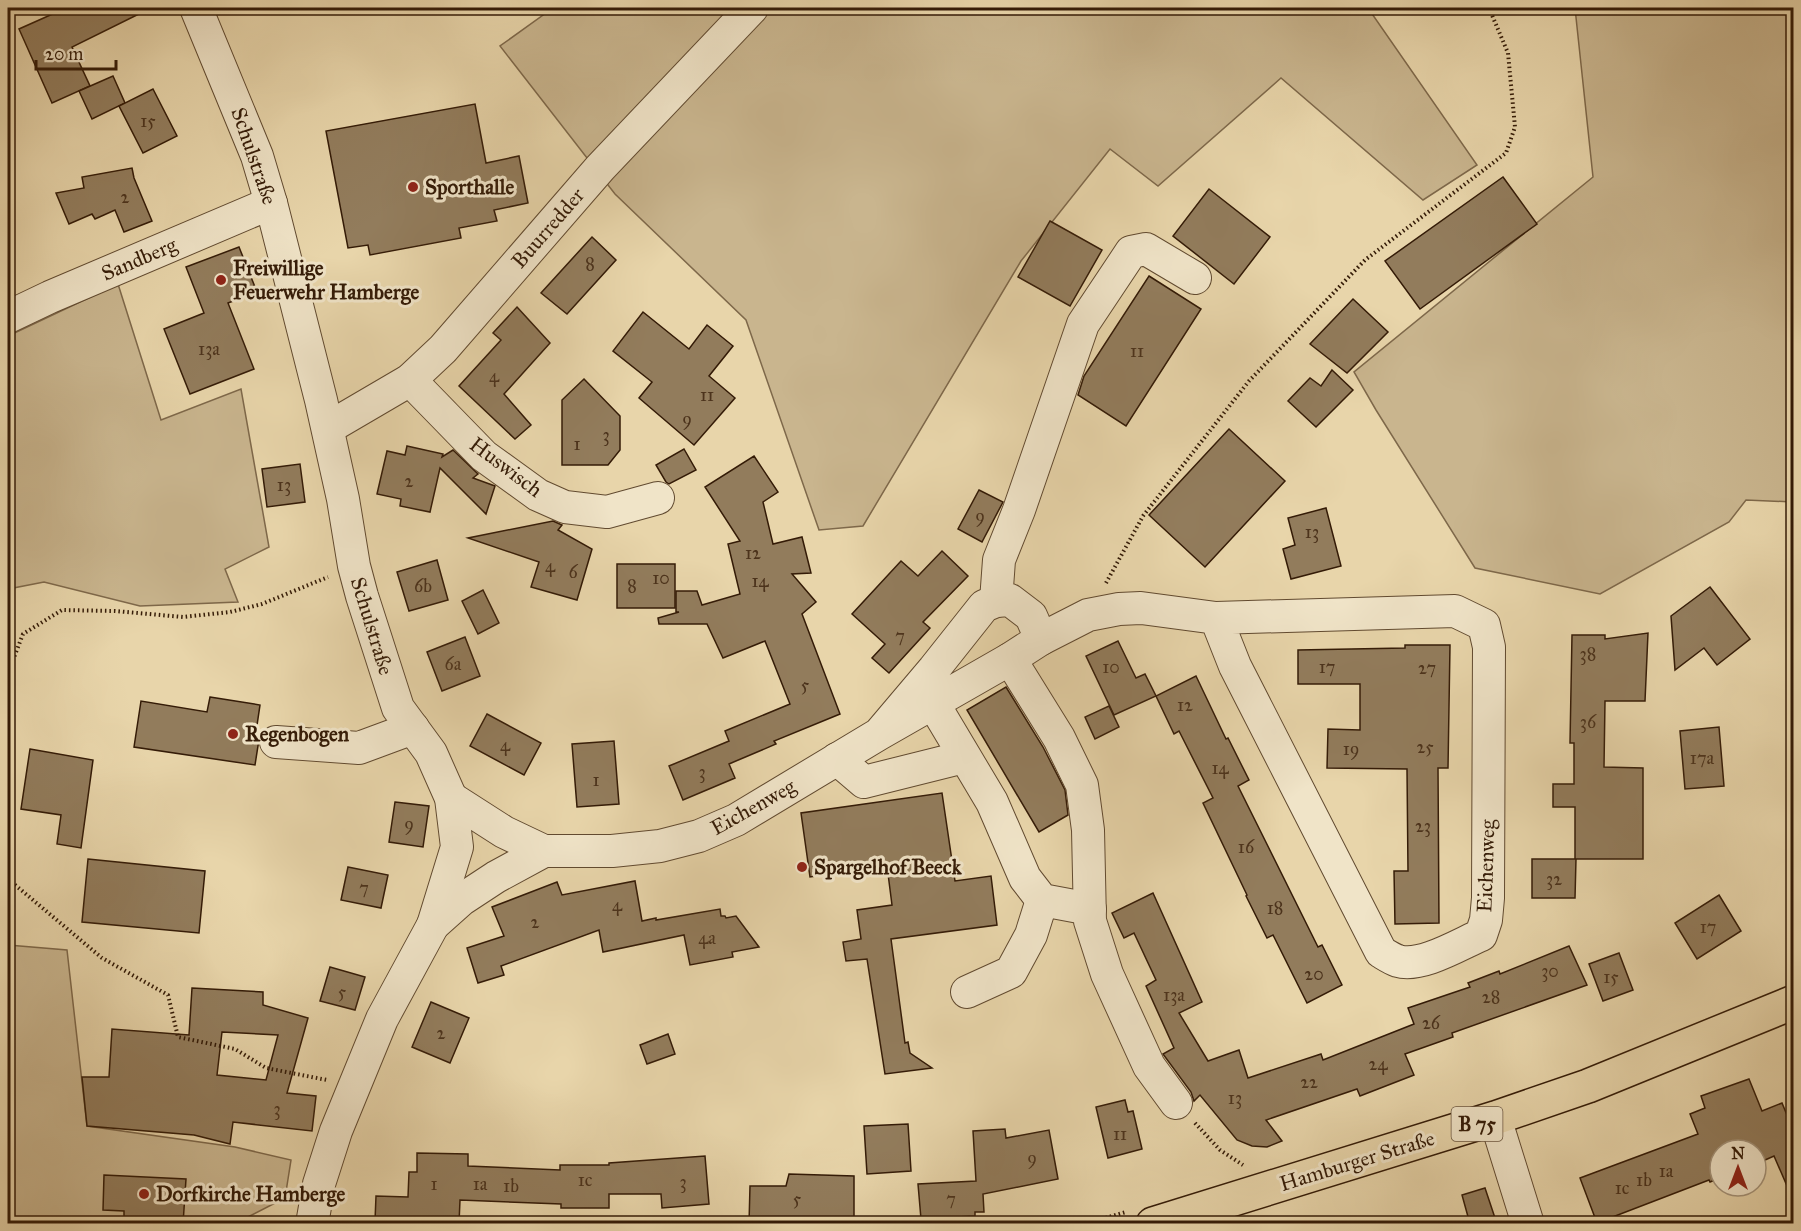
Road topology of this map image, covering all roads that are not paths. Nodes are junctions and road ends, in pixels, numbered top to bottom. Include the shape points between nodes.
1 (196, 8) edge
2 (752, 8) edge
3 (271, 203) junction
4 (1195, 278) dead end
5 (8, 317) edge
6 (410, 380) junction
7 (328, 428) junction
8 (658, 498) dead end
9 (996, 601) junction
10 (1216, 618) junction
11 (1041, 639) junction
12 (1010, 659) junction
13 (933, 703) junction
14 (413, 728) junction
15 (879, 734) junction
16 (276, 742) dead end
17 (964, 757) junction
18 (837, 759) junction
19 (451, 798) junction
20 (544, 851) junction
21 (1042, 900) junction
22 (1090, 909) junction
23 (434, 925) junction
24 (968, 992) dead end
25 (1794, 1002) edge
26 (1176, 1103) road end
27 (1496, 1118) junction
28 (312, 1224) edge
29 (1153, 1224) edge
30 (1528, 1224) edge

1 - 3 street, Schulstraße via 257,156
2 - 6 street, Buurredder via 600,168 443,349
3 - 5 street, Sandberg
3 - 7 street, Schulstraße
4 - 9 street via 1146,249 1131,252 1083,324 999,560
6 - 7 street, Buurredder
6 - 8 street, Huswisch via 484,456 538,495 565,507 607,512
7 - 14 street, Schulstraße via 354,566 398,708
9 - 11 street via 1010,600 1031,616
9 - 15 street, Eichenweg via 984,606
10 - 10 street, Eichenweg via 1455,610 1484,625 1489,647 1488,898 1480,935 1418,961 1399,962 1381,952 1235,666
10 - 11 street, Eichenweg via 1141,608 1119,609 1088,615
11 - 12 street, Eichenweg
12 - 13 street, Eichenweg
12 - 22 street via 1059,738 1082,785 1088,830
13 - 15 street, Eichenweg
13 - 17 street
14 - 16 street via 359,748
14 - 19 street, Schulstraße via 431,753
15 - 18 street, Eichenweg
17 - 18 street via 864,782
17 - 21 street via 992,802 1025,878
18 - 20 street, Eichenweg via 736,820 699,836 660,846 612,851
19 - 20 street, Eichenweg via 504,832
19 - 23 street, Schulstraße via 457,847
20 - 23 street, Eichenweg via 461,900
21 - 22 street
21 - 24 street via 1031,935 1011,972
22 - 26 street via 1090,921 1107,974 1149,1066
23 - 28 street, Schulstraße via 382,1019 336,1131
25 - 27 main road, Hamburger Straße / B 75 via 1588,1086
27 - 29 main road, Hamburger Straße / B 75
27 - 30 street

